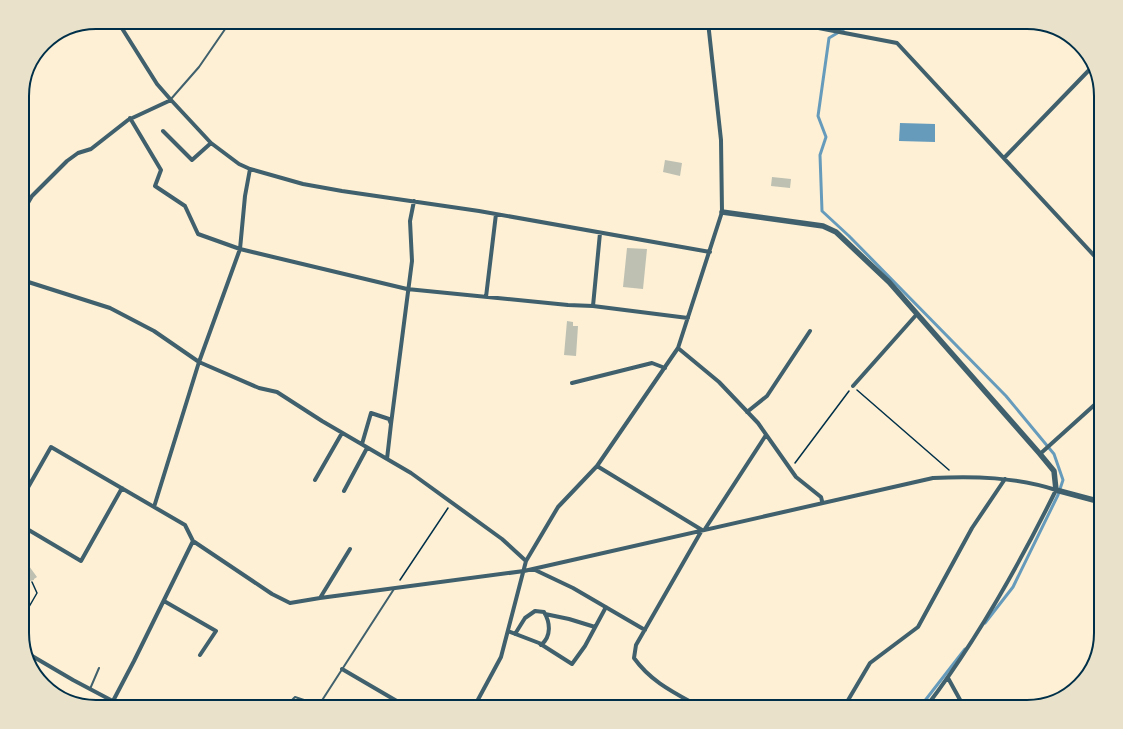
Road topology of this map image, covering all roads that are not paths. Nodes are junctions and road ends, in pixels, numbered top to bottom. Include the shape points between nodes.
1 (122, 29) edge
2 (225, 29) edge
3 (709, 29) edge
4 (824, 29) edge
5 (1089, 70) edge
6 (171, 100) junction
7 (130, 118) junction
8 (163, 131) dead end
9 (212, 143) junction
10 (1004, 158) junction
11 (250, 169) junction
12 (29, 201) edge
13 (414, 201) junction
14 (722, 212) junction
15 (496, 214) junction
16 (600, 233) junction
17 (240, 249) junction
18 (710, 252) junction
19 (1094, 255) edge
20 (29, 282) edge
21 (407, 289) junction
22 (486, 297) junction
23 (593, 306) junction
24 (917, 314) junction
25 (688, 318) junction
26 (810, 331) dead end
27 (678, 348) junction
28 (199, 362) junction
29 (665, 368) junction
30 (572, 383) dead end
31 (853, 386) road end
32 (1094, 406) edge
33 (747, 412) junction
34 (392, 424) junction
35 (342, 433) junction
36 (766, 435) junction
37 (362, 444) junction
38 (367, 448) junction
39 (1040, 454) junction
40 (387, 460) junction
41 (598, 466) junction
42 (1005, 479) junction
43 (315, 480) dead end
44 (29, 486) edge
45 (122, 488) junction
46 (1056, 490) junction
47 (344, 491) dead end
48 (1094, 500) edge
49 (822, 501) junction
50 (154, 506) junction
51 (704, 529) junction
52 (29, 530) edge
53 (193, 541) junction
54 (350, 549) dead end
55 (526, 561) junction
56 (533, 568) junction
57 (524, 571) junction
58 (394, 588) junction
59 (320, 598) junction
60 (164, 601) junction
61 (606, 607) junction
62 (545, 614) junction
63 (595, 627) junction
64 (645, 630) junction
65 (508, 631) junction
66 (515, 634) junction
67 (541, 645) junction
68 (200, 655) dead end
69 (34, 657) edge
70 (99, 668) dead end
71 (342, 669) junction
72 (948, 678) junction
73 (90, 689) junction
74 (111, 700) edge
75 (114, 700) edge
76 (292, 700) edge
77 (304, 700) edge
78 (322, 700) edge
79 (395, 700) edge
80 (478, 700) edge
81 (688, 700) edge
82 (848, 700) edge
83 (931, 700) edge
84 (960, 700) edge

1 - 6 street via 157,84
2 - 6 lane via 199,67
3 - 14 street via 721,140
4 - 10 street via 897,43
5 - 10 street
6 - 7 street
6 - 9 street
7 - 12 street via 90,148 67,161
7 - 17 street via 161,170 155,186 185,206 198,234
8 - 9 street via 192,160
9 - 11 street via 239,164
10 - 19 street
11 - 13 street via 342,192
11 - 17 street via 244,196
13 - 15 street
13 - 21 street via 410,221 412,261
14 - 18 street
14 - 24 street via 823,226 836,232 889,282
15 - 16 street
15 - 22 street
16 - 18 street
16 - 23 street
17 - 21 street
17 - 28 street
18 - 25 street
20 - 28 street via 110,308 154,331
21 - 22 street
21 - 34 street
22 - 23 street
23 - 25 street
24 - 31 street
24 - 39 street
25 - 27 street
26 - 33 street via 767,396
27 - 29 street
27 - 33 street via 719,382
28 - 35 street via 258,388 277,392
28 - 50 street
29 - 30 street via 652,363
29 - 41 street
32 - 39 street
33 - 36 street
34 - 37 street via 388,418 371,413
34 - 40 street
35 - 37 street
35 - 43 street
36 - 49 street via 796,477 821,497
36 - 51 street
37 - 38 street
38 - 40 street
38 - 47 street
39 - 46 street via 1054,471
40 - 55 street via 411,473 452,502 502,539
41 - 51 street
41 - 55 street via 558,507
42 - 46 street via 1039,484
42 - 49 street via 933,478
42 - 82 street via 972,528 918,627 870,663
44 - 45 street via 51,447
45 - 50 street
45 - 52 street via 81,561
46 - 48 street
46 - 72 street via 1015,569
49 - 51 street
50 - 53 street via 185,525
51 - 56 street
51 - 64 street
53 - 59 street via 290,604
53 - 60 street
54 - 59 street
55 - 57 street
56 - 57 street
56 - 61 street
57 - 58 street
57 - 65 street
58 - 59 street
58 - 71 lane
60 - 68 street via 216,631
60 - 75 street
61 - 63 street
61 - 64 street
62 - 63 street
62 - 66 street via 535,610 525,618
62 - 67 street via 549,628 548,637
63 - 67 street via 572,664
64 - 81 street via 636,645 634,658 643,671 658,683
65 - 66 street
65 - 80 street via 502,657
66 - 67 street
69 - 73 street
70 - 73 lane
71 - 78 lane
71 - 79 street
72 - 83 street
72 - 84 street
73 - 74 street
76 - 77 lane via 295,697

